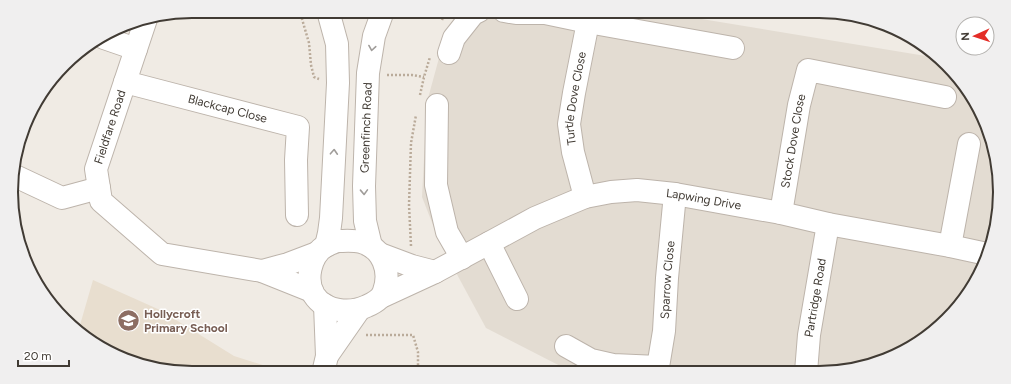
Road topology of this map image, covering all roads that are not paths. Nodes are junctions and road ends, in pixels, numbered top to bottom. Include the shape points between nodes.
1 (330, 18) edge
2 (380, 18) edge
3 (470, 18) edge
4 (569, 18) edge
5 (588, 22) junction
6 (144, 25) edge
7 (108, 39) edge
8 (733, 48) dead end
9 (136, 49) junction
10 (449, 53) dead end
11 (125, 82) junction
12 (945, 97) dead end
13 (437, 105) dead end
14 (969, 144) dead end
15 (18, 177) edge
16 (99, 188) junction
17 (675, 194) junction
18 (585, 196) junction
19 (781, 213) junction
20 (297, 215) dead end
21 (828, 224) junction
22 (489, 244) junction
23 (950, 246) junction
24 (321, 250) junction
25 (375, 250) junction
26 (982, 253) edge
27 (462, 258) junction
28 (262, 271) junction
29 (435, 272) junction
30 (383, 296) junction
31 (319, 298) junction
32 (517, 299) dead end
33 (359, 310) junction
34 (566, 346) dead end
35 (325, 365) edge
36 (643, 366) edge
37 (658, 366) edge
38 (806, 366) edge

24 -> 1 street via 330,233 338,83 337,44
2 -> 25 street, Greenfinch Road via 374,36 368,74 364,186 365,221
3 - 10 street via 454,38
4 - 5 street
5 - 8 street
5 - 18 street, Turtle Dove Close via 569,124 573,152
6 - 9 street, Fieldfare Road
7 - 9 street
9 - 11 street, Fieldfare Road
11 - 16 street, Fieldfare Road via 96,169
11 - 20 street, Blackcap Close via 298,127
12 - 19 street, Stock Dove Close via 808,70 799,105
13 - 27 street via 436,185 447,232
14 - 23 street
15 - 16 street via 62,198
16 - 28 street, Fieldfare Road via 101,201 162,254
17 - 18 street, Lapwing Drive via 637,190
17 - 19 street, Lapwing Drive
17 - 37 street, Sparrow Close via 664,331
18 - 22 street, Lapwing Drive via 535,218
19 - 21 street, Lapwing Drive
21 - 23 street, Lapwing Drive
21 - 38 street, Partridge Road via 809,335
22 - 27 street, Lapwing Drive
22 - 32 street
23 - 26 street, Lapwing Drive
24 - 25 street via 337,242 349,241 360,241
24 - 28 street, Fieldfare Road via 288,264
24 - 31 street via 312,262 310,272 310,284
25 - 29 street via 412,266
25 - 30 street via 384,261 387,273
27 - 29 street, Lapwing Drive
28 - 31 street, Fieldfare Road
29 - 30 street, Lapwing Drive
30 - 33 street
31 - 33 street via 336,309
31 - 35 street
33 - 35 street
34 - 36 street, Sparrow Close via 591,360

